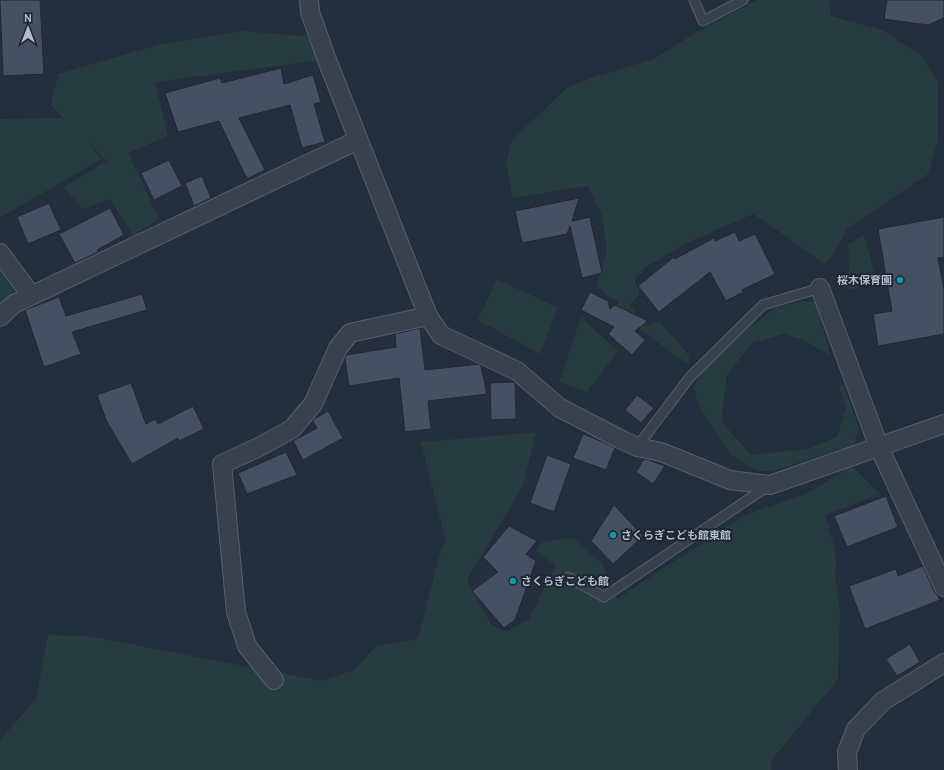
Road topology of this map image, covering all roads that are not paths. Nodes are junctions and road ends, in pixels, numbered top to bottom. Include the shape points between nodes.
1 (309, 0) edge
2 (694, 0) edge
3 (743, 0) edge
4 (358, 140) junction
5 (0, 252) edge
6 (820, 288) joint
7 (31, 295) junction
8 (428, 316) junction
9 (0, 317) edge
10 (944, 424) edge
11 (637, 447) junction
12 (879, 447) junction
13 (770, 485) junction
14 (568, 577) dead end
15 (944, 587) edge
16 (944, 662) edge
17 (274, 680) dead end
18 (848, 770) edge

1 - 4 street via 319,40
2 - 3 lane via 703,21
4 - 7 street
4 - 8 street
5 - 7 street
6 - 11 lane via 763,305 690,378
6 - 12 street
7 - 9 street via 14,304
8 - 11 street via 441,335 517,370 560,408
8 - 17 street via 350,333 338,348 312,404 292,429 222,464 236,612 247,646
10 - 12 street
11 - 13 street via 661,452 730,480
12 - 13 street
12 - 15 street
13 - 14 lane via 604,596
16 - 18 street via 883,701 856,729 847,752

